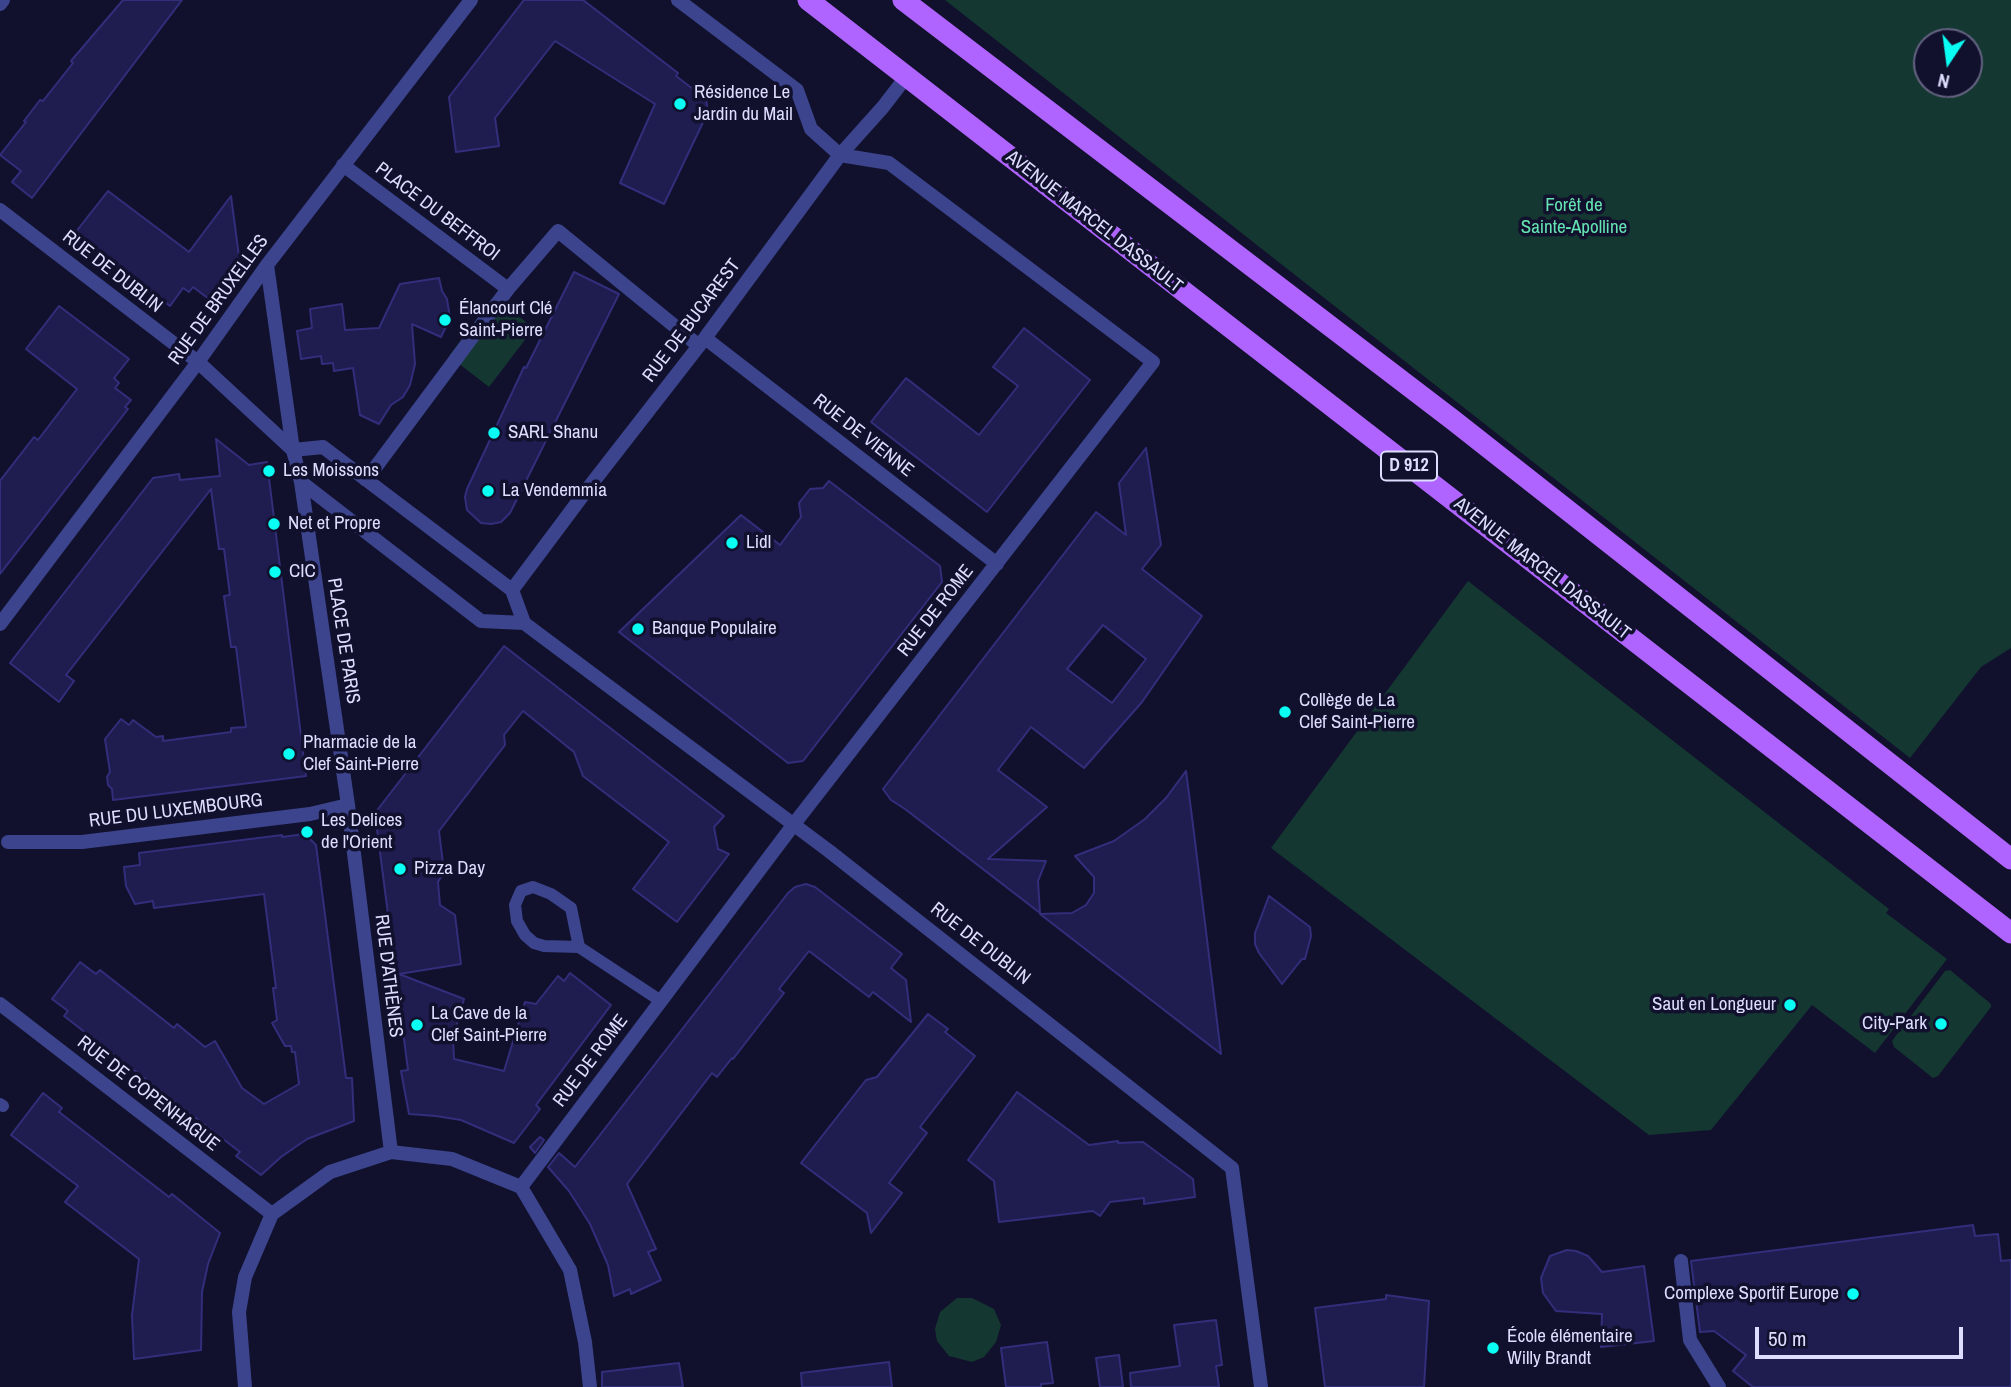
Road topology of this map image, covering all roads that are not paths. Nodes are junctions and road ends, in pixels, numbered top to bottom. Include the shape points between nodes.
1 (471, 0) edge
2 (678, 0) edge
3 (808, 0) edge
4 (903, 0) edge
5 (906, 77) junction
6 (840, 155) junction
7 (343, 165) junction
8 (0, 210) edge
9 (267, 265) junction
10 (508, 289) junction
11 (702, 342) junction
12 (198, 362) junction
13 (293, 450) junction
14 (366, 480) junction
15 (301, 482) junction
16 (998, 564) junction
17 (512, 590) junction
18 (524, 623) junction
19 (0, 624) edge
20 (348, 805) junction
21 (794, 824) junction
22 (8, 842) dead end
23 (2011, 859) edge
24 (2011, 933) edge
25 (579, 947) junction
26 (661, 1001) junction
27 (0, 1004) edge
28 (391, 1152) junction
29 (521, 1187) junction
30 (272, 1214) junction
31 (1681, 1261) dead end
32 (245, 1387) edge
33 (590, 1387) edge
34 (1261, 1387) edge
35 (1719, 1387) edge

1 - 7 street, RUE DE BRUXELLES
2 - 6 street via 797,90 811,129
3 - 5 main road, AVENUE MARCEL DASSAULT / D 912
4 - 23 main road via 1453,420
5 - 6 street, RUE DE BUCAREST
5 - 24 main road, AVENUE MARCEL DASSAULT / D 912
6 - 11 street, RUE DE BUCAREST
6 - 16 street, RUE DE ROME via 889,163 1153,362
7 - 9 street, RUE DE BRUXELLES
7 - 10 street, PLACE DU BEFFROI
8 - 12 street, RUE DE DUBLIN
9 - 12 street, RUE DE BRUXELLES
9 - 13 street
10 - 11 street, PLACE DU BEFFROI via 558,231
10 - 14 street, PLACE DU BEFFROI
11 - 16 street, RUE DE VIENNE
11 - 17 street, RUE DE BUCAREST
12 - 13 street, RUE DE DUBLIN
12 - 19 street, RUE DE BRUXELLES
13 - 14 street via 323,447
13 - 15 street
14 - 17 street
15 - 18 street via 481,621
15 - 20 street, PLACE DE PARIS
16 - 21 street, RUE DE ROME
17 - 18 street
18 - 21 street, RUE DE DUBLIN
20 - 22 street, RUE DU LUXEMBOURG via 310,814 82,842
20 - 28 street, RUE D'ATHÈNES
21 - 26 street, RUE DE ROME
21 - 34 street, RUE DE DUBLIN via 1232,1168
25 - 25 lane via 571,908 533,887 521,891 515,905 525,935 544,946
25 - 26 lane
26 - 29 street, RUE DE ROME
27 - 30 street, RUE DE COPENHAGUE
28 - 29 street via 452,1159
28 - 30 street via 330,1172
29 - 33 street via 570,1270
30 - 32 street via 245,1277 239,1312
31 - 35 street via 1690,1340

